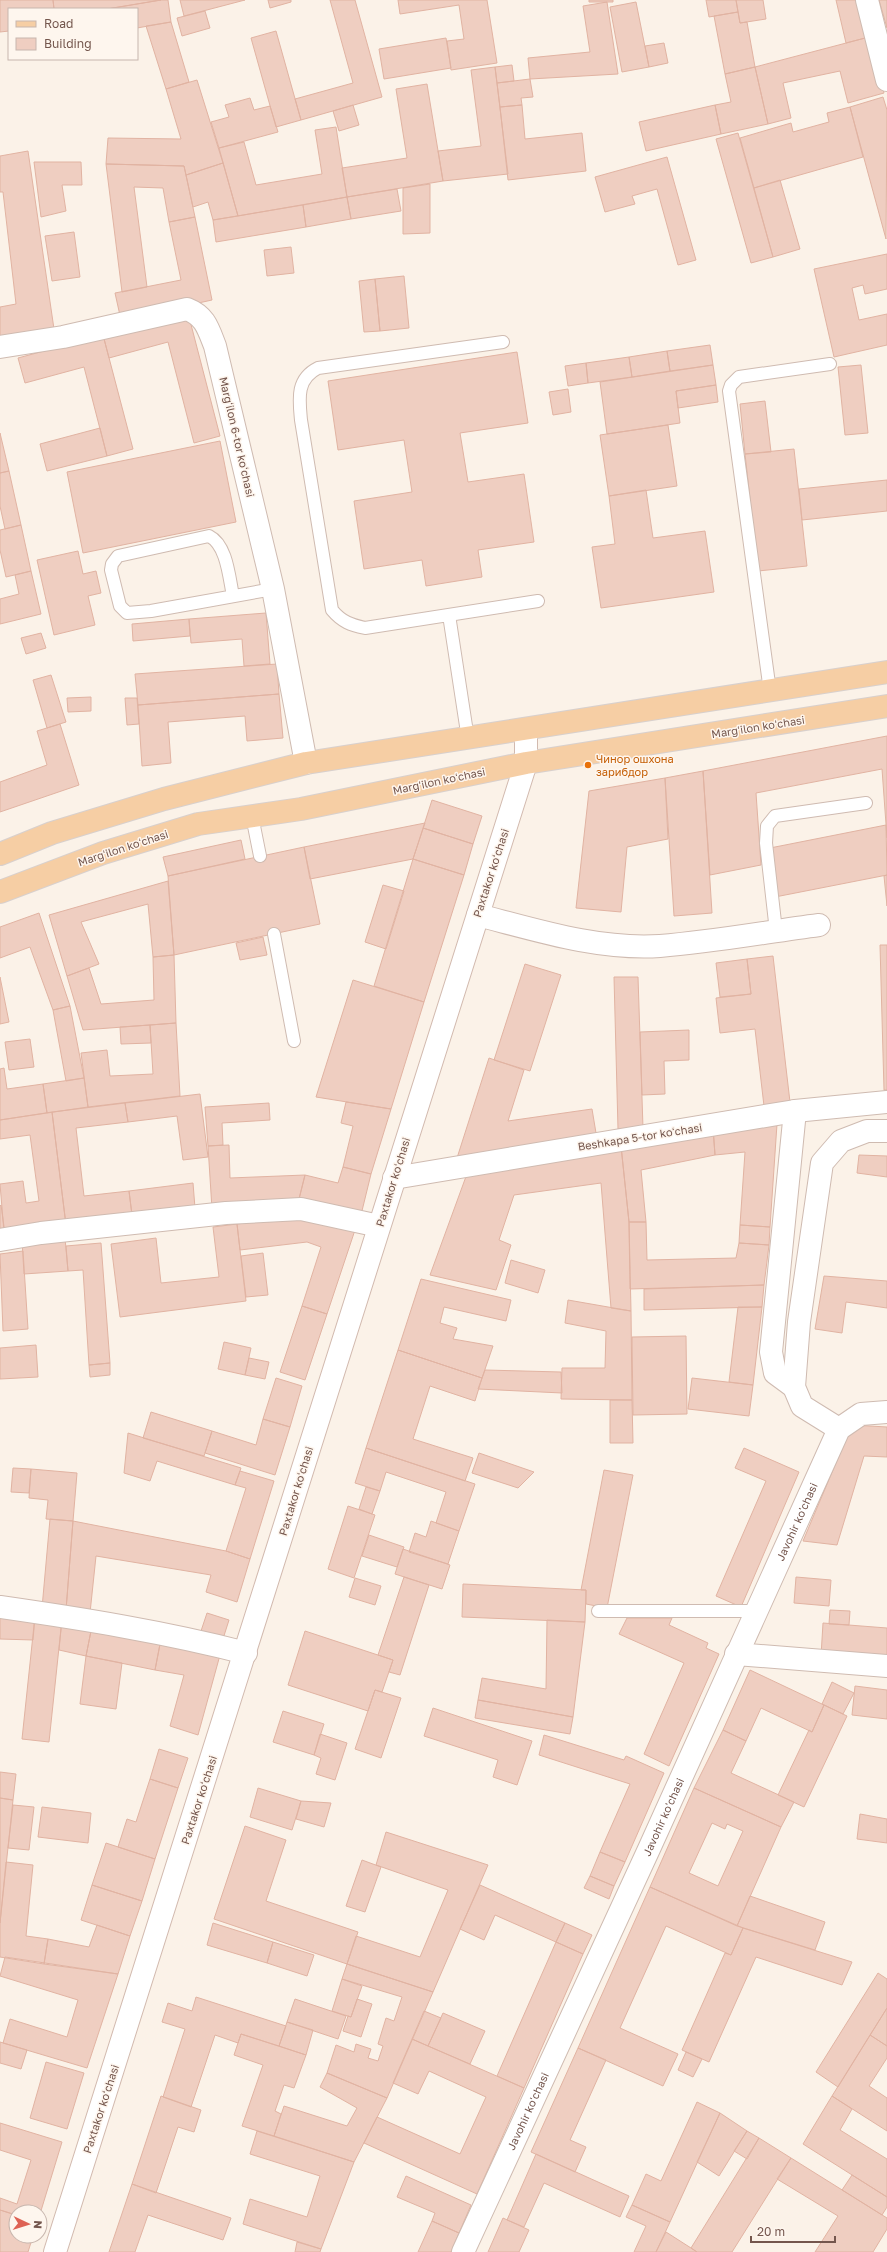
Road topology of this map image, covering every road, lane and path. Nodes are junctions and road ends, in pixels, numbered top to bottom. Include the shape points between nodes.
1 (867, 0) edge
2 (887, 80) edge
3 (503, 342) dead end
4 (0, 347) edge
5 (830, 364) dead end
6 (273, 589) junction
7 (233, 596) junction
8 (538, 600) dead end
9 (449, 615) junction
10 (887, 672) edge
11 (770, 691) junction
12 (887, 706) edge
13 (526, 729) junction
14 (468, 739) junction
15 (306, 763) junction
16 (526, 763) junction
17 (866, 803) dead end
18 (252, 816) junction
19 (0, 854) edge
20 (260, 856) dead end
21 (0, 892) edge
22 (478, 914) junction
23 (819, 925) dead end
24 (776, 931) junction
25 (274, 934) dead end
26 (294, 1041) dead end
27 (887, 1102) edge
28 (795, 1111) junction
29 (887, 1131) edge
30 (394, 1178) junction
31 (380, 1226) junction
32 (0, 1240) edge
33 (794, 1387) junction
34 (887, 1412) edge
35 (839, 1429) junction
36 (0, 1607) edge
37 (598, 1611) dead end
38 (755, 1611) junction
39 (246, 1653) junction
40 (736, 1654) junction
41 (887, 1666) edge
42 (55, 2252) edge
43 (463, 2252) edge

1 - 2 street
3 - 9 lane via 318,368 306,376 299,392 301,420 332,610 339,619 350,625 365,628
4 - 6 street, Margʻilon 6-tor koʻchasi via 63,337 187,309 198,314 216,346
5 - 11 lane via 739,376 729,391
6 - 7 lane
6 - 15 street, Margʻilon 6-tor koʻchasi
7 - 7 lane via 127,613 120,606 111,570 112,564 118,556 209,536 217,540 222,549
8 - 9 lane
9 - 14 lane
10 - 11 main road
11 - 13 main road
12 - 16 main road, Margʻilon koʻchasi
13 - 14 main road
13 - 16 street, Paxtakor koʻchasi
14 - 15 main road
15 - 19 main road via 52,833
16 - 18 main road, Margʻilon koʻchasi via 301,809
16 - 22 street, Paxtakor koʻchasi
17 - 24 lane via 775,816 767,826 766,842
18 - 20 lane
18 - 21 main road, Margʻilon koʻchasi via 198,824 125,846
22 - 24 street via 569,939 630,945 659,946
22 - 30 street, Paxtakor koʻchasi
23 - 24 street
25 - 26 lane
27 - 28 street, Beshkapa 5-tor koʻchasi
28 - 30 street, Beshkapa 5-tor koʻchasi
28 - 33 street via 770,1352 775,1373
29 - 33 street via 866,1131 841,1141 822,1163 799,1322
30 - 31 street, Paxtakor koʻchasi
31 - 32 street via 301,1209 226,1213 41,1233
31 - 39 street, Paxtakor koʻchasi
33 - 35 street via 802,1406
34 - 35 street via 861,1414
35 - 38 street, Javohir ko'chasi
36 - 39 street via 187,1638
37 - 38 lane
38 - 40 street, Javohir ko'chasi
39 - 42 street, Paxtakor koʻchasi
40 - 41 street
40 - 43 street, Javohir ko'chasi

